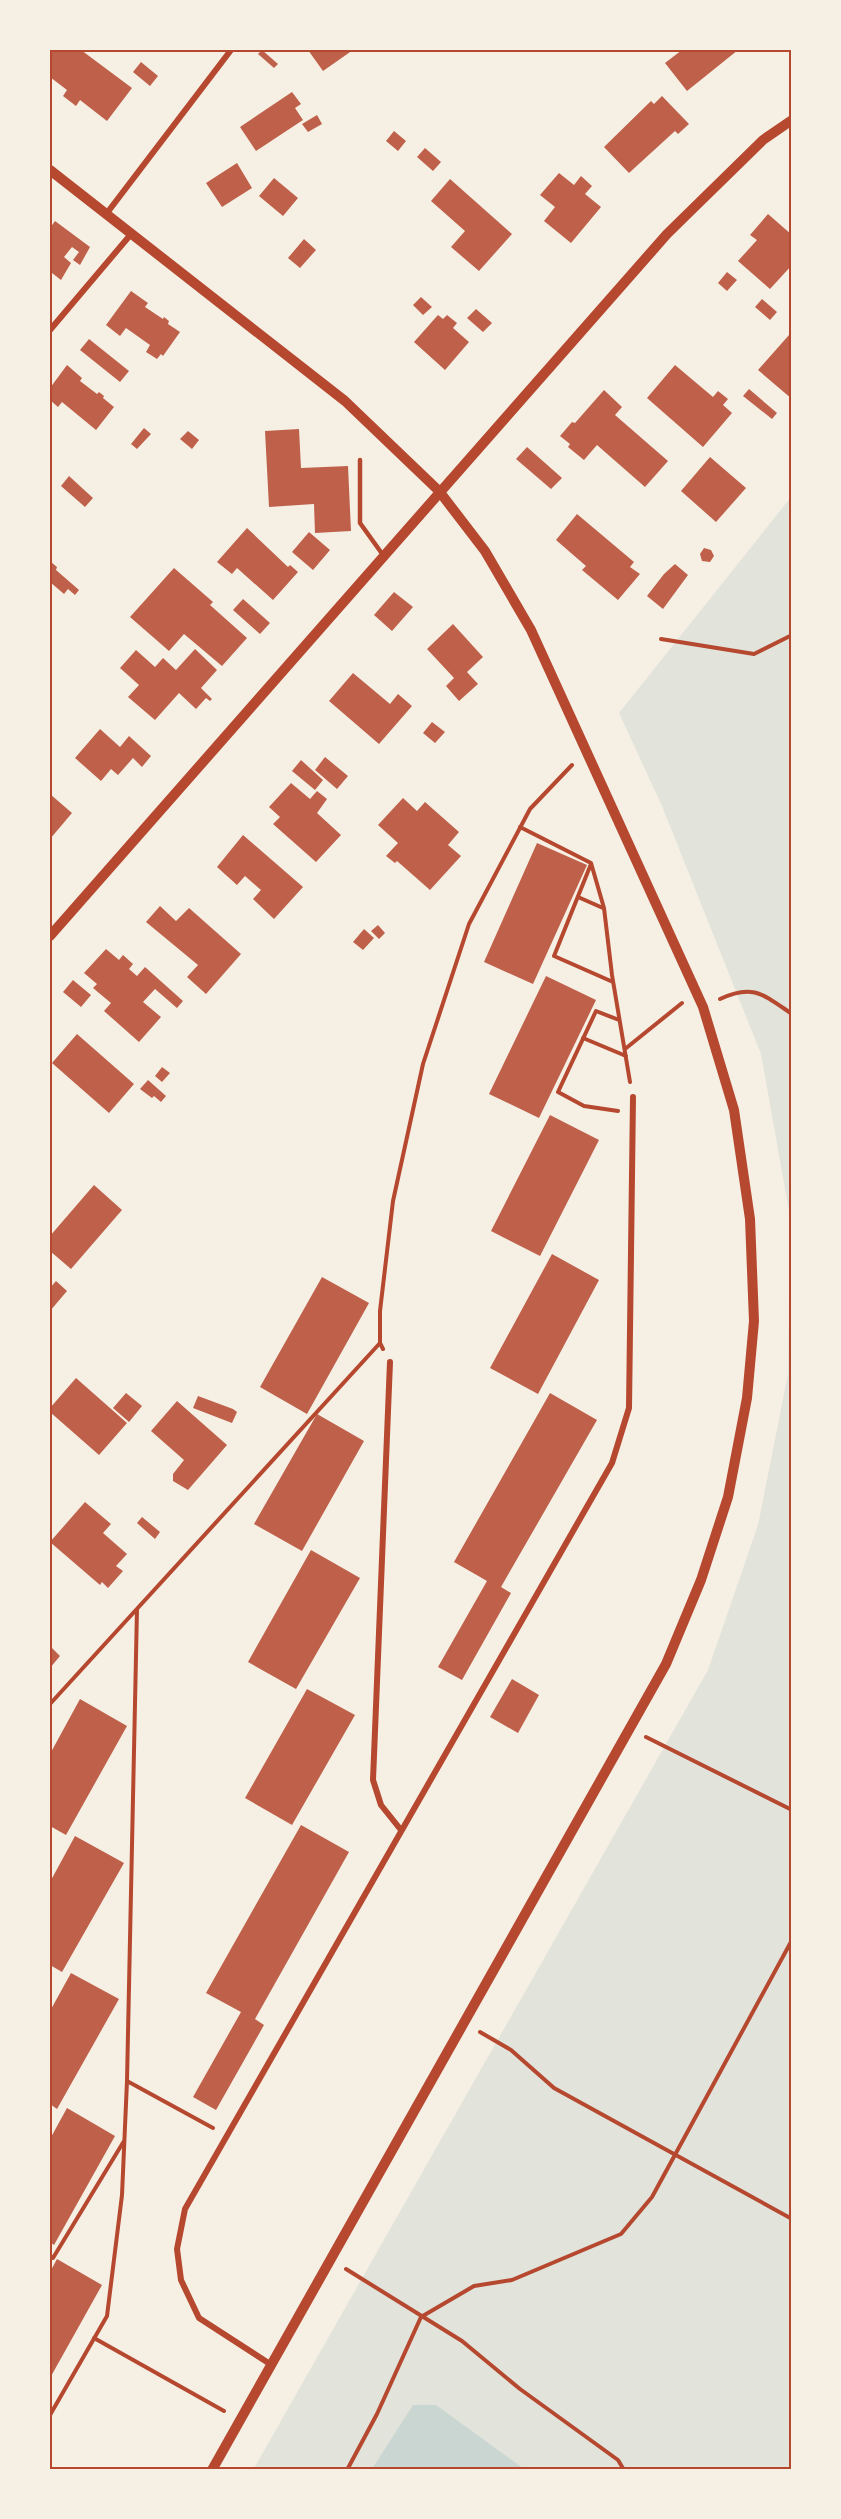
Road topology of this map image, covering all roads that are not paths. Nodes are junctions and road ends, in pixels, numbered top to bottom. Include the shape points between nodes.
1 (231, 50) edge
2 (792, 120) edge
3 (50, 170) edge
4 (107, 213) junction
5 (132, 233) junction
6 (50, 330) edge
7 (360, 460) dead end
8 (440, 491) junction
9 (383, 555) junction
10 (50, 936) edge
11 (633, 1097) road end
12 (390, 1362) road end
13 (402, 1830) junction
14 (270, 2364) junction
15 (212, 2469) edge

1 - 4 street
2 - 8 street via 763,140 667,234
3 - 4 street
4 - 5 street
5 - 6 street
5 - 8 street via 345,401
7 - 9 lane via 360,524
8 - 9 street
8 - 14 street via 485,551 531,630 703,1007 734,1110 750,1219 754,1321 747,1398 728,1497 701,1580 666,1664
9 - 10 street
11 - 13 street via 629,1408 606,1473
12 - 13 street via 373,1779 381,1805
13 - 14 street via 185,2209 177,2249 181,2280 199,2318
14 - 15 street

